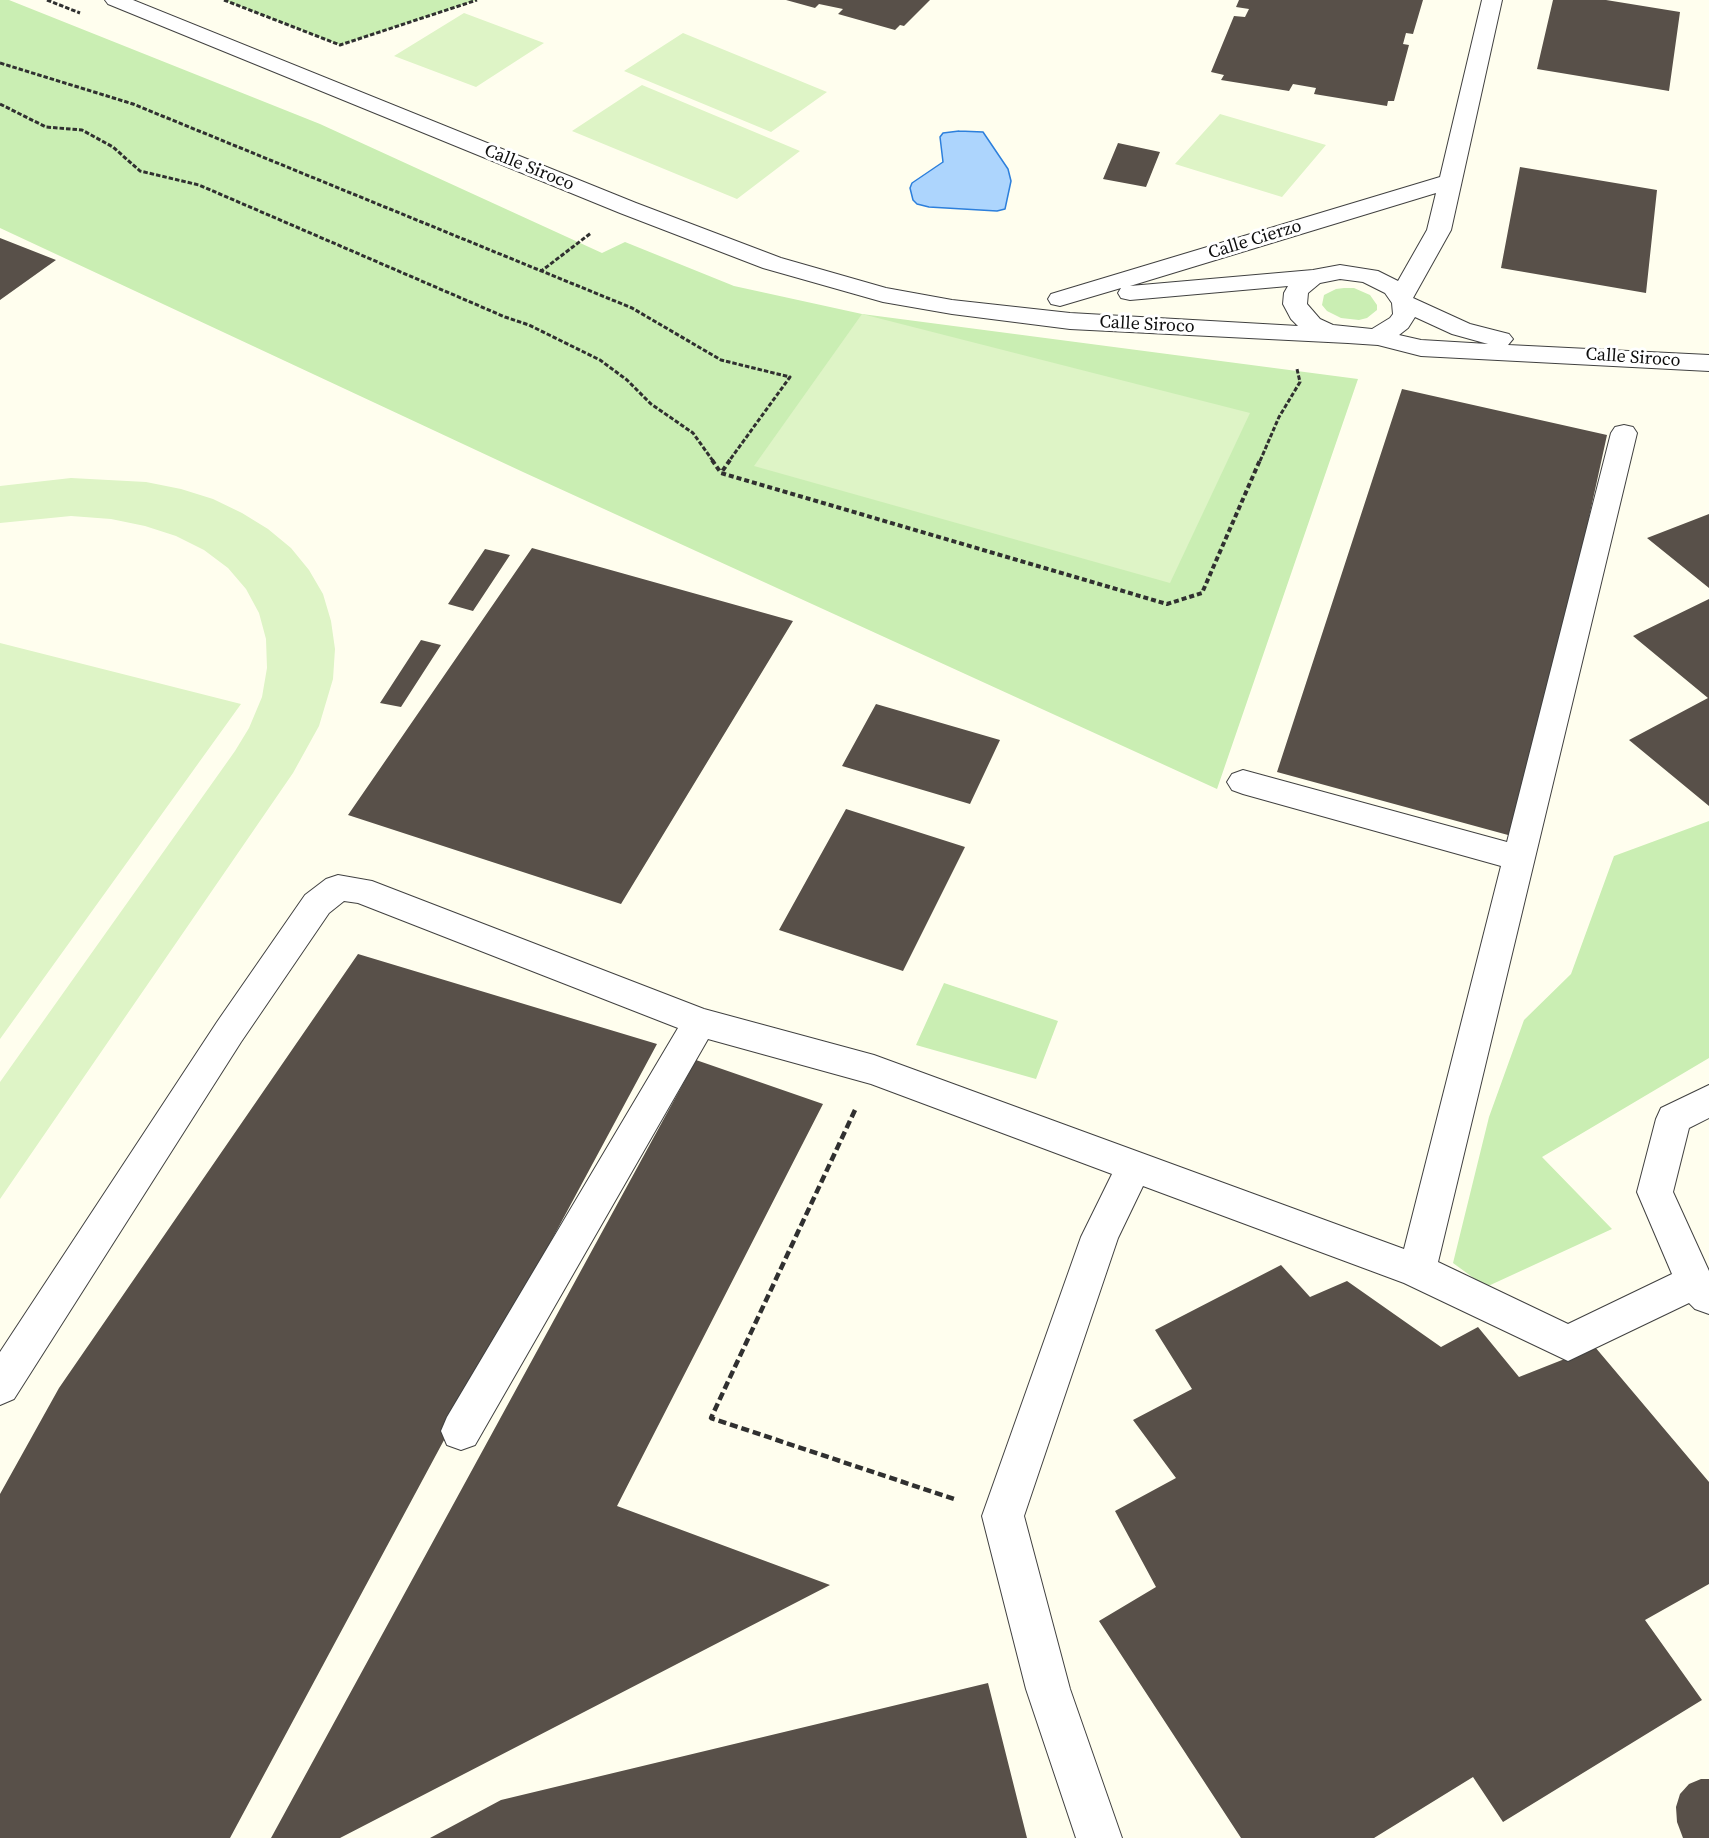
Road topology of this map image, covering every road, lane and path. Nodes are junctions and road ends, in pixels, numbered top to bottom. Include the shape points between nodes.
1 (115, 0) edge
2 (224, 0) edge
3 (477, 0) edge
4 (1492, 0) edge
5 (0, 63) edge
6 (0, 104) edge
7 (1449, 182) junction
8 (597, 229) dead end
9 (540, 272) junction
10 (1313, 277) junction
11 (1060, 299) junction
12 (1402, 300) junction
13 (952, 307) junction
14 (1289, 333) junction
15 (1344, 336) junction
16 (1378, 337) junction
17 (1556, 354) junction
18 (1709, 363) edge
19 (1624, 433) dead end
20 (721, 473) junction
21 (1243, 782) dead end
22 (1519, 858) junction
23 (700, 1022) junction
24 (874, 1070) junction
25 (1709, 1100) edge
26 (1133, 1168) junction
27 (1417, 1271) junction
28 (1702, 1290) edge
29 (0, 1386) edge
30 (462, 1431) dead end
31 (1003, 1516) junction
32 (1099, 1838) edge

1 - 13 street, Calle Siroco via 772,263 883,296
2 - 3 path via 340,45
4 - 7 street
5 - 9 path via 133,104
6 - 20 path via 46,127 82,130 112,147 140,171 199,185 530,326 600,360 651,404 693,433
7 - 11 street, Calle Cierzo
7 - 12 street via 1439,230
8 - 9 path
9 - 20 path via 632,308 722,360 790,377
10 - 11 street, Calle Siroco
10 - 12 street via 1340,272 1369,276 1394,288
10 - 15 street via 1296,293 1300,314 1311,324
11 - 13 street, Calle Siroco
12 - 16 street via 1405,314
12 - 17 street, Calle Siroco via 1461,328
13 - 14 street, Calle Siroco via 1070,321
14 - 15 street, Calle Siroco
14 - 20 path via 1300,382 1279,417 1202,594 1167,603
15 - 16 street
16 - 17 street, Calle Siroco via 1421,348
17 - 18 street, Calle Siroco
19 - 22 street
21 - 22 street
22 - 27 street
23 - 24 street
23 - 29 street via 360,890 339,888 317,904 229,1032
23 - 30 street
24 - 26 street
24 - 31 path via 711,1418
25 - 28 street via 1674,1119 1654,1192
26 - 27 street
26 - 31 street via 1100,1236
27 - 28 street via 1568,1343
31 - 32 street via 1048,1689

